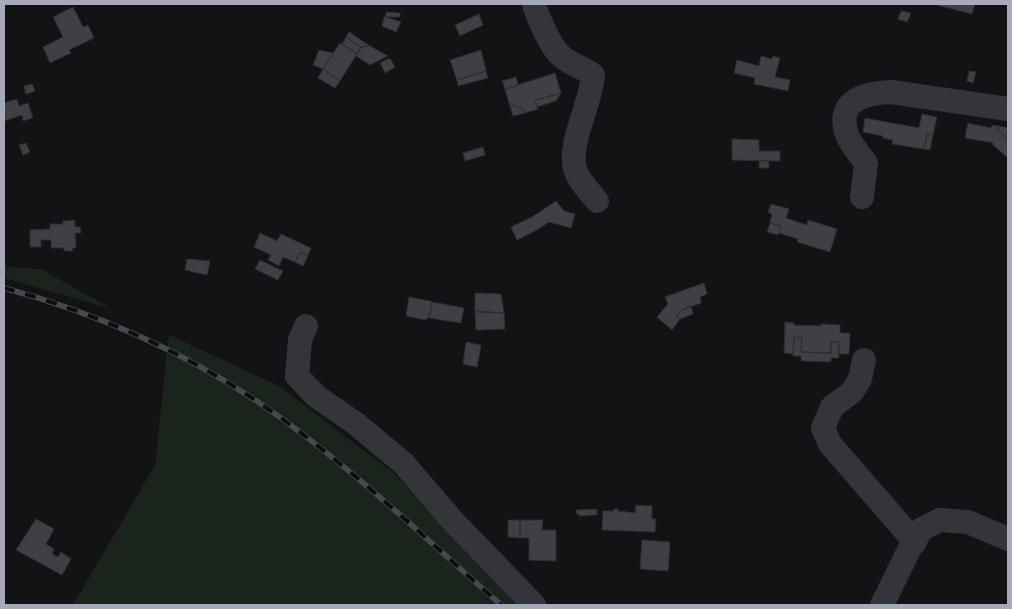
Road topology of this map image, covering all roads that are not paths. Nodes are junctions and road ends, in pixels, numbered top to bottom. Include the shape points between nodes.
1 (534, 4) edge
2 (1008, 109) edge
3 (862, 197) dead end
4 (597, 201) dead end
5 (306, 326) dead end
6 (864, 360) dead end
7 (1008, 539) edge
8 (915, 542) junction
9 (534, 605) edge
10 (882, 605) edge

1 - 4 street via 537,16 559,54 593,75 592,89 573,151 575,170
2 - 3 street via 891,92 872,92 859,97 850,104 843,120 848,138 866,163
5 - 9 street via 300,340 297,376 316,396 403,463 452,520
6 - 8 street via 860,379 852,392 832,407 823,428 830,444
7 - 8 street via 968,522 940,520 922,529
8 - 10 street

